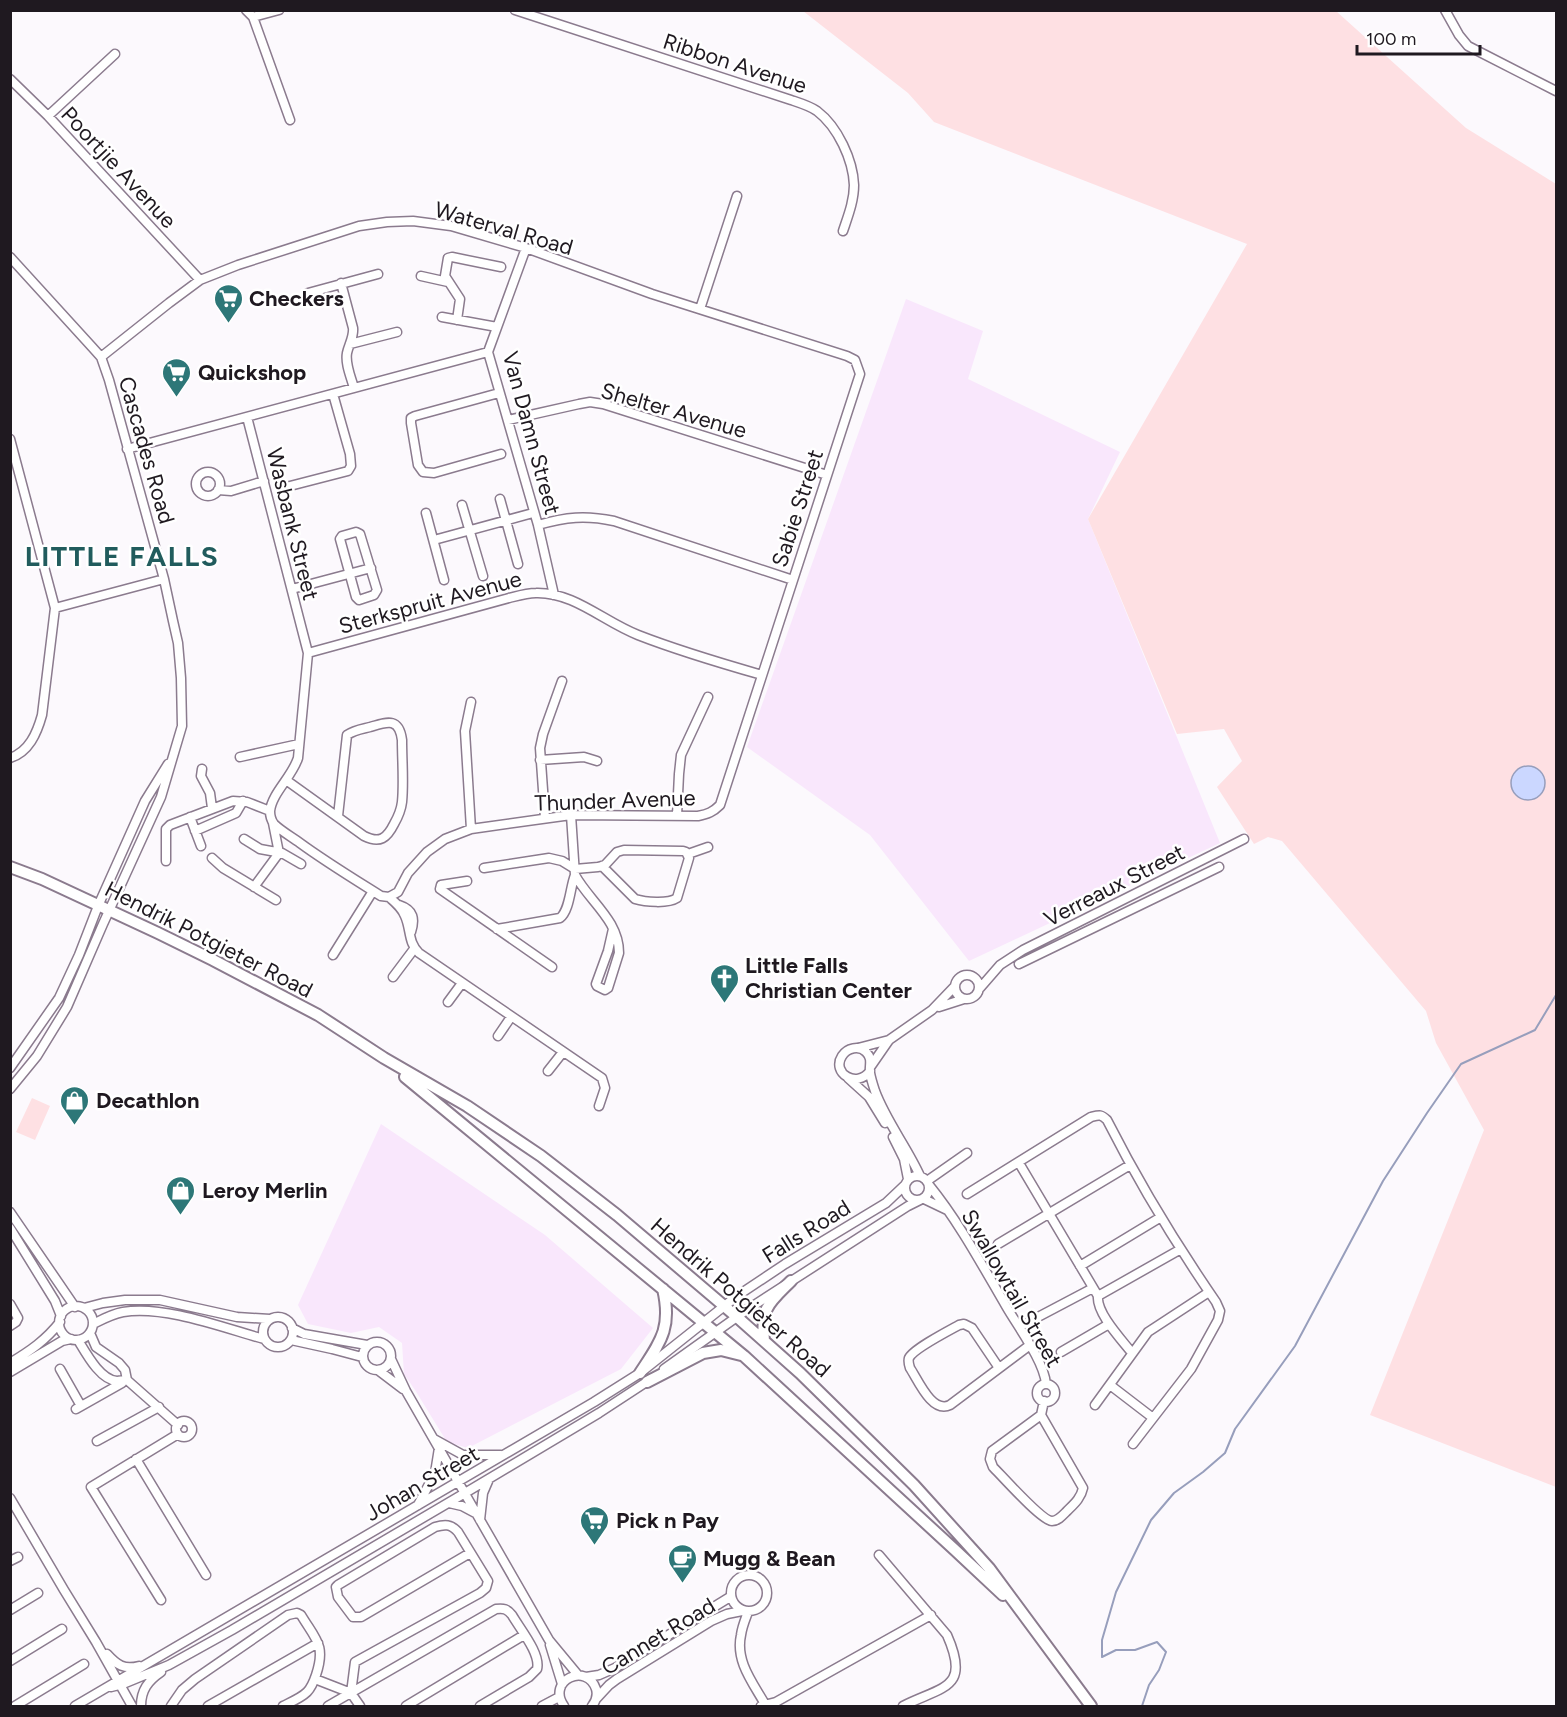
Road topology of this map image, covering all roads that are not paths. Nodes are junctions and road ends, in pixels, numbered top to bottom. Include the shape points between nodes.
1 (279, 10) edge
2 (515, 10) edge
3 (1445, 10) edge
4 (249, 14) edge
5 (115, 54) dead end
6 (10, 79) edge
7 (1557, 91) edge
8 (48, 116) junction
9 (290, 120) dead end
10 (737, 196) dead end
11 (843, 231) dead end
12 (526, 248) junction
13 (10, 256) edge
14 (501, 267) dead end
15 (378, 274) dead end
16 (421, 276) dead end
17 (200, 280) junction
18 (448, 282) junction
19 (341, 283) junction
20 (308, 293) dead end
21 (700, 309) junction
22 (442, 317) dead end
23 (457, 320) junction
24 (497, 327) junction
25 (397, 332) dead end
26 (350, 344) junction
27 (488, 352) junction
28 (847, 356) joint
29 (101, 357) junction
30 (354, 388) junction
31 (500, 393) junction
32 (333, 394) junction
33 (247, 417) junction
34 (508, 420) junction
35 (10, 439) edge
36 (127, 449) junction
37 (501, 454) dead end
38 (827, 475) junction
39 (264, 481) junction
40 (286, 487) dead end
41 (218, 490) dead end
42 (500, 499) dead end
43 (462, 505) dead end
44 (426, 513) dead end
45 (533, 513) junction
46 (507, 520) junction
47 (538, 525) junction
48 (469, 530) junction
49 (434, 540) junction
50 (518, 564) dead end
51 (370, 568) junction
52 (349, 574) junction
53 (483, 576) dead end
54 (164, 579) junction
55 (444, 580) dead end
56 (793, 580) junction
57 (292, 589) junction
58 (554, 595) junction
59 (55, 609) junction
60 (308, 653) junction
61 (762, 675) junction
62 (562, 681) dead end
63 (708, 697) dead end
64 (471, 702) dead end
65 (299, 744) junction
66 (173, 756) junction
67 (12, 757) edge
68 (240, 757) dead end
69 (540, 760) junction
70 (597, 760) dead end
71 (202, 769) dead end
72 (286, 780) junction
73 (243, 801) junction
74 (212, 808) junction
75 (270, 811) junction
76 (571, 815) junction
77 (338, 816) junction
78 (677, 816) junction
79 (190, 817) junction
80 (545, 818) junction
81 (273, 823) junction
82 (471, 829) junction
83 (195, 831) junction
84 (244, 839) dead end
85 (1244, 839) dead end
86 (201, 846) dead end
87 (708, 847) dead end
88 (279, 853) junction
89 (688, 854) junction
90 (212, 858) dead end
91 (166, 861) dead end
92 (301, 864) dead end
93 (602, 866) junction
94 (10, 867) edge
95 (1219, 867) dead end
96 (484, 868) dead end
97 (575, 872) junction
98 (467, 881) dead end
99 (254, 887) junction
100 (373, 891) junction
101 (389, 897) junction
102 (276, 900) dead end
103 (98, 906) junction
104 (109, 910) junction
105 (497, 929) junction
106 (613, 929) junction
107 (414, 949) junction
108 (333, 955) dead end
109 (1019, 964) dead end
110 (1000, 965) junction
111 (552, 968) dead end
112 (970, 975) junction
113 (393, 977) dead end
114 (462, 983) junction
115 (955, 986) junction
116 (980, 988) junction
117 (964, 999) junction
118 (448, 1002) dead end
119 (932, 1010) junction
120 (512, 1017) junction
121 (498, 1036) dead end
122 (890, 1040) junction
123 (858, 1048) junction
124 (563, 1052) junction
125 (384, 1058) junction
126 (10, 1068) edge
127 (870, 1068) junction
128 (548, 1071) dead end
129 (848, 1078) junction
130 (10, 1089) edge
131 (599, 1106) dead end
132 (967, 1153) dead end
133 (1019, 1163) junction
134 (1130, 1165) junction
135 (926, 1180) junction
136 (907, 1182) junction
137 (967, 1194) dead end
138 (922, 1199) junction
139 (947, 1210) junction
140 (10, 1212) edge
141 (1049, 1213) junction
142 (1161, 1217) junction
143 (848, 1226) junction
144 (10, 1228) edge
145 (856, 1239) junction
146 (998, 1245) dead end
147 (1181, 1248) junction
148 (1080, 1266) junction
149 (791, 1281) junction
150 (1093, 1288) junction
151 (663, 1289) junction
152 (1209, 1292) junction
153 (1098, 1296) junction
154 (10, 1304) edge
155 (724, 1306) junction
156 (80, 1307) junction
157 (737, 1317) junction
158 (61, 1319) junction
159 (270, 1319) junction
160 (703, 1322) junction
161 (1109, 1324) junction
162 (10, 1326) edge
163 (292, 1328) junction
164 (1019, 1328) junction
165 (92, 1329) junction
166 (714, 1331) junction
167 (74, 1339) junction
168 (264, 1339) junction
169 (291, 1340) junction
170 (764, 1341) junction
171 (367, 1345) junction
172 (1029, 1345) junction
173 (1061, 1352) dead end
174 (1132, 1353) junction
175 (744, 1356) junction
176 (362, 1357) junction
177 (391, 1359) junction
178 (10, 1363) edge
179 (999, 1368) junction
180 (60, 1369) dead end
181 (378, 1370) junction
182 (10, 1372) edge
183 (644, 1377) junction
184 (127, 1380) junction
185 (1110, 1385) junction
186 (406, 1391) junction
187 (1095, 1405) dead end
188 (159, 1407) junction
189 (1041, 1415) junction
190 (1154, 1418) junction
191 (178, 1425) junction
192 (178, 1434) junction
193 (434, 1439) junction
194 (97, 1441) dead end
195 (1133, 1444) dead end
196 (439, 1448) junction
197 (504, 1455) junction
198 (136, 1459) junction
199 (489, 1478) junction
200 (458, 1482) junction
201 (465, 1493) junction
202 (10, 1498) edge
203 (449, 1503) junction
204 (418, 1506) junction
205 (479, 1517) junction
206 (470, 1552) junction
207 (879, 1555) dead end
208 (206, 1575) dead end
209 (62, 1584) junction
210 (38, 1593) dead end
211 (730, 1597) junction
212 (161, 1600) dead end
213 (10, 1610) edge
214 (745, 1611) junction
215 (931, 1615) junction
216 (1027, 1618) junction
217 (62, 1629) dead end
218 (524, 1635) junction
219 (549, 1640) junction
220 (318, 1643) junction
221 (106, 1653) junction
222 (10, 1660) edge
223 (177, 1661) junction
224 (151, 1662) junction
225 (84, 1665) dead end
226 (582, 1676) junction
227 (315, 1679) junction
228 (118, 1683) junction
229 (562, 1684) junction
230 (351, 1693) junction
231 (559, 1697) junction
232 (10, 1700) edge
233 (594, 1704) edge
234 (764, 1706) edge
235 (14, 1707) edge
236 (75, 1707) edge
237 (134, 1707) edge
238 (141, 1707) edge
239 (171, 1707) edge
240 (208, 1707) edge
241 (283, 1707) edge
242 (328, 1707) edge
243 (360, 1707) edge
244 (406, 1707) edge
245 (480, 1707) edge
246 (542, 1707) edge
247 (564, 1707) edge
248 (903, 1707) edge
249 (1091, 1707) edge

1 - 4 street
2 - 11 street, Ribbon Avenue via 817,111 842,143 852,173 854,186
3 - 7 street via 1468,46
4 - 9 street
5 - 8 street
6 - 8 street, Poortjie Avenue
8 - 17 street, Poortjie Avenue
10 - 21 street
12 - 17 street, Waterval Road via 451,226 387,222 308,241
12 - 21 street, Waterval Road
12 - 24 street, Van Damn Street
13 - 29 street, Cascades Road
14 - 18 street via 450,257 445,273
15 - 19 street
16 - 18 street
17 - 29 street, Waterval Road
18 - 23 street via 460,298
19 - 20 street
19 - 26 street via 354,333
21 - 28 street, Waterval Road
22 - 23 street
23 - 24 street
24 - 27 street, Van Damn Street
25 - 26 street
26 - 30 street via 347,359
27 - 30 street
27 - 31 street, Van Damn Street
28 - 38 street, Sabie Street via 855,360 860,374
29 - 36 street, Cascades Road
30 - 32 street
31 - 34 street, Van Damn Street
31 - 37 street via 415,416 411,423 418,465 423,472 434,473
32 - 33 street
32 - 40 street via 351,466 348,471
33 - 36 street
33 - 39 street, Wasbank Street
34 - 38 street, Shelter Avenue via 590,402 603,404
34 - 45 street, Van Damn Street
35 - 59 street
36 - 54 street, Cascades Road
38 - 56 street, Sabie Street
39 - 41 street via 231,491
39 - 57 street, Wasbank Street
42 - 46 street
43 - 48 street
44 - 49 street
45 - 46 street
45 - 47 street, Van Damn Street
46 - 48 street
46 - 50 street
47 - 56 street via 576,517 614,521
47 - 58 street, Van Damn Street
48 - 49 street
48 - 53 street
49 - 55 street
51 - 52 street
51 - 52 street via 377,593 359,600
51 - 52 street via 360,534 342,536
52 - 57 street
54 - 59 street
54 - 66 street, Cascades Road via 181,678 182,726
56 - 61 street, Sabie Street
57 - 60 street, Wasbank Street
58 - 60 street, Sterkspruit Avenue via 536,593 508,598
58 - 61 street, Sterkspruit Avenue via 641,636
59 - 67 street via 38,730 29,745
60 - 65 street, Wasbank Street
61 - 78 street, Thunder Avenue via 720,805 709,814
62 - 69 street via 543,734
63 - 78 street via 681,755
64 - 82 street via 465,731
65 - 68 street
65 - 72 street, Wasbank Street via 294,770
66 - 103 street, Cascades Road via 145,801
66 - 104 street, Cascades Road via 161,797
69 - 70 street
69 - 80 street
71 - 74 street
72 - 75 street, Wasbank Street
72 - 77 street
73 - 74 street
73 - 75 street
73 - 83 street via 236,813
74 - 79 street
75 - 81 street
76 - 78 street, Thunder Avenue
76 - 80 street, Thunder Avenue
76 - 97 street
77 - 77 street via 347,735 388,722 396,725 402,740 402,801 390,833 372,840
79 - 83 street
79 - 91 street via 167,827
80 - 82 street, Thunder Avenue
81 - 88 street
81 - 100 street via 325,862
82 - 101 street, Thunder Avenue via 445,839 427,852 408,873 398,892
83 - 86 street
84 - 88 street via 263,851
85 - 110 street, Verreaux Street
87 - 89 street
88 - 92 street
88 - 99 street
89 - 93 street via 683,850 624,850
89 - 93 street via 673,901 635,898
90 - 99 street
93 - 97 street
94 - 103 main road, Hendrik Potgieter Road
95 - 109 street
96 - 97 street via 549,858 562,861
97 - 105 street via 566,912 560,918
97 - 106 street
98 - 105 street via 441,885 440,889
99 - 102 street
100 - 101 street
100 - 108 street
101 - 107 street via 406,917
103 - 104 main road, Hendrik Potgieter Road
103 - 126 street, Cascades Road via 59,999
104 - 125 main road, Hendrik Potgieter Road via 318,1016
104 - 130 street, Cascades Road via 67,1006 37,1056
105 - 111 street
106 - 106 street via 596,984 606,990 620,953
107 - 113 street
107 - 114 street
110 - 112 street, Verreaux Street
110 - 116 street, Verreaux Street
112 - 115 street via 958,979
112 - 116 street
114 - 118 street
114 - 120 street
115 - 117 street via 956,993
115 - 119 street
116 - 117 street via 974,998
117 - 119 street
119 - 122 street
120 - 121 street
120 - 124 street
122 - 123 street
122 - 127 street
123 - 127 street via 866,1052
123 - 129 street via 847,1051 840,1059 841,1070
124 - 128 street
124 - 131 street via 604,1080
125 - 151 main road, Hendrik Potgieter Road
125 - 155 main road, Hendrik Potgieter Road via 467,1106 541,1156
127 - 129 street via 867,1075
127 - 135 street, Swallowtail Street via 875,1091
129 - 136 street via 869,1097 881,1116 904,1158
132 - 135 street
133 - 134 street via 1099,1115 1107,1120
133 - 137 street
133 - 141 street
134 - 141 street
134 - 142 street
135 - 136 street via 912,1177
135 - 138 street via 929,1193
135 - 139 street, Swallowtail Street
136 - 138 street via 905,1191 909,1198
136 - 143 street, Falls Road via 886,1203
138 - 139 street, Swallowtail Street
138 - 145 street, Falls Road
139 - 164 street, Swallowtail Street
140 - 156 street
141 - 146 street
141 - 148 street
142 - 147 street
142 - 148 street
143 - 145 street
143 - 155 street, Falls Road
144 - 158 street via 55,1301
145 - 149 street, Falls Road
147 - 152 street
147 - 153 street
148 - 150 street
149 - 157 street, Falls Road
149 - 170 main road via 767,1306
150 - 153 street
150 - 164 street
151 - 160 main road, Hendrik Potgieter Road
151 - 183 main road via 667,1319
152 - 174 street via 1148,1332
152 - 190 street via 1220,1311 1218,1320 1191,1369
153 - 161 street via 1097,1303
154 - 162 street via 18,1318
155 - 157 main road, Hendrik Potgieter Road
155 - 160 street, Falls Road
156 - 158 street via 66,1310
156 - 159 street via 125,1300 160,1300 237,1317
156 - 165 street via 91,1315
157 - 166 street, Falls Road
157 - 170 main road, Hendrik Potgieter Road
158 - 167 street via 64,1335
158 - 178 street via 34,1349
159 - 163 street via 283,1318
159 - 168 street via 264,1326
160 - 166 main road, Hendrik Potgieter Road
160 - 183 street, Johan Street
161 - 173 street
161 - 174 street
163 - 169 street
163 - 171 street via 304,1334
164 - 172 street, Swallowtail Street
165 - 167 street via 87,1337
165 - 168 street via 111,1315 158,1312
165 - 184 street via 96,1347 119,1363
166 - 175 main road, Hendrik Potgieter Road
166 - 183 street, Johan Street
167 - 182 street via 62,1341
167 - 184 street via 102,1374 115,1381
168 - 169 street via 279,1347
169 - 176 street
170 - 216 main road, Hendrik Potgieter Road via 914,1485 989,1568
171 - 176 street
171 - 177 street via 375,1341 384,1343
172 - 179 street
172 - 189 street, Swallowtail Street via 1043,1369 1046,1384 1037,1391 1044,1401
174 - 185 street
175 - 183 main road via 721,1350 703,1353
175 - 216 main road, Hendrik Potgieter Road
176 - 181 street via 369,1368
177 - 181 street
177 - 186 street
179 - 179 street via 950,1405 940,1407 930,1400 909,1368 909,1357 964,1324 972,1328
180 - 184 street via 78,1408
181 - 186 street
183 - 197 street, Johan Street
183 - 199 street, Johan Street
184 - 188 street
185 - 187 street
185 - 190 street
186 - 193 street
188 - 191 street
188 - 194 street
189 - 189 street via 1083,1488 1080,1498 1055,1521 1045,1519 990,1460 992,1451
190 - 195 street
191 - 192 street
191 - 192 street via 187,1422 192,1430 188,1436
192 - 198 street
193 - 196 street
193 - 197 street via 463,1455
196 - 200 street
196 - 204 street via 435,1473
197 - 200 street, Johan Street
198 - 208 street
198 - 212 street via 91,1486
199 - 201 street, Johan Street
199 - 205 street
200 - 201 street
200 - 204 street, Johan Street
201 - 203 street, Johan Street
201 - 205 street
202 - 209 street
203 - 205 street
203 - 223 street, Johan Street
204 - 224 street, Johan Street
205 - 219 street
206 - 206 street via 453,1526 441,1525 338,1585 336,1592 353,1617 361,1617
206 - 230 street via 486,1576 486,1588 355,1662
207 - 215 street
209 - 221 street
209 - 228 street
210 - 213 street
211 - 214 street via 735,1606
211 - 214 street via 730,1589 740,1577 760,1579 766,1587 765,1602 758,1610
211 - 226 street, Cannet Road via 615,1668 599,1675
214 - 233 street, Cannet Road via 711,1621 617,1679
214 - 234 street via 740,1653
215 - 234 street
215 - 248 street via 952,1647 956,1675 942,1688
216 - 249 main road, Hendrik Potgieter Road
217 - 222 street
218 - 230 street via 508,1610 496,1609
218 - 244 street
218 - 245 street via 538,1658 537,1669
219 - 226 street
219 - 229 street
220 - 227 street via 321,1656
220 - 239 street via 301,1615 294,1612 195,1679
220 - 240 street
221 - 224 street, Johan Street via 126,1668
221 - 228 street
223 - 228 street, Johan Street
223 - 238 street, Johan Street via 144,1688
224 - 228 street, Johan Street
225 - 235 street
226 - 229 street, Cannet Road
226 - 233 street via 595,1686
227 - 230 street
227 - 241 street via 307,1693
228 - 236 street
228 - 237 street
229 - 231 street
230 - 242 street
230 - 243 street
231 - 246 street
231 - 247 street
232 - 235 street

